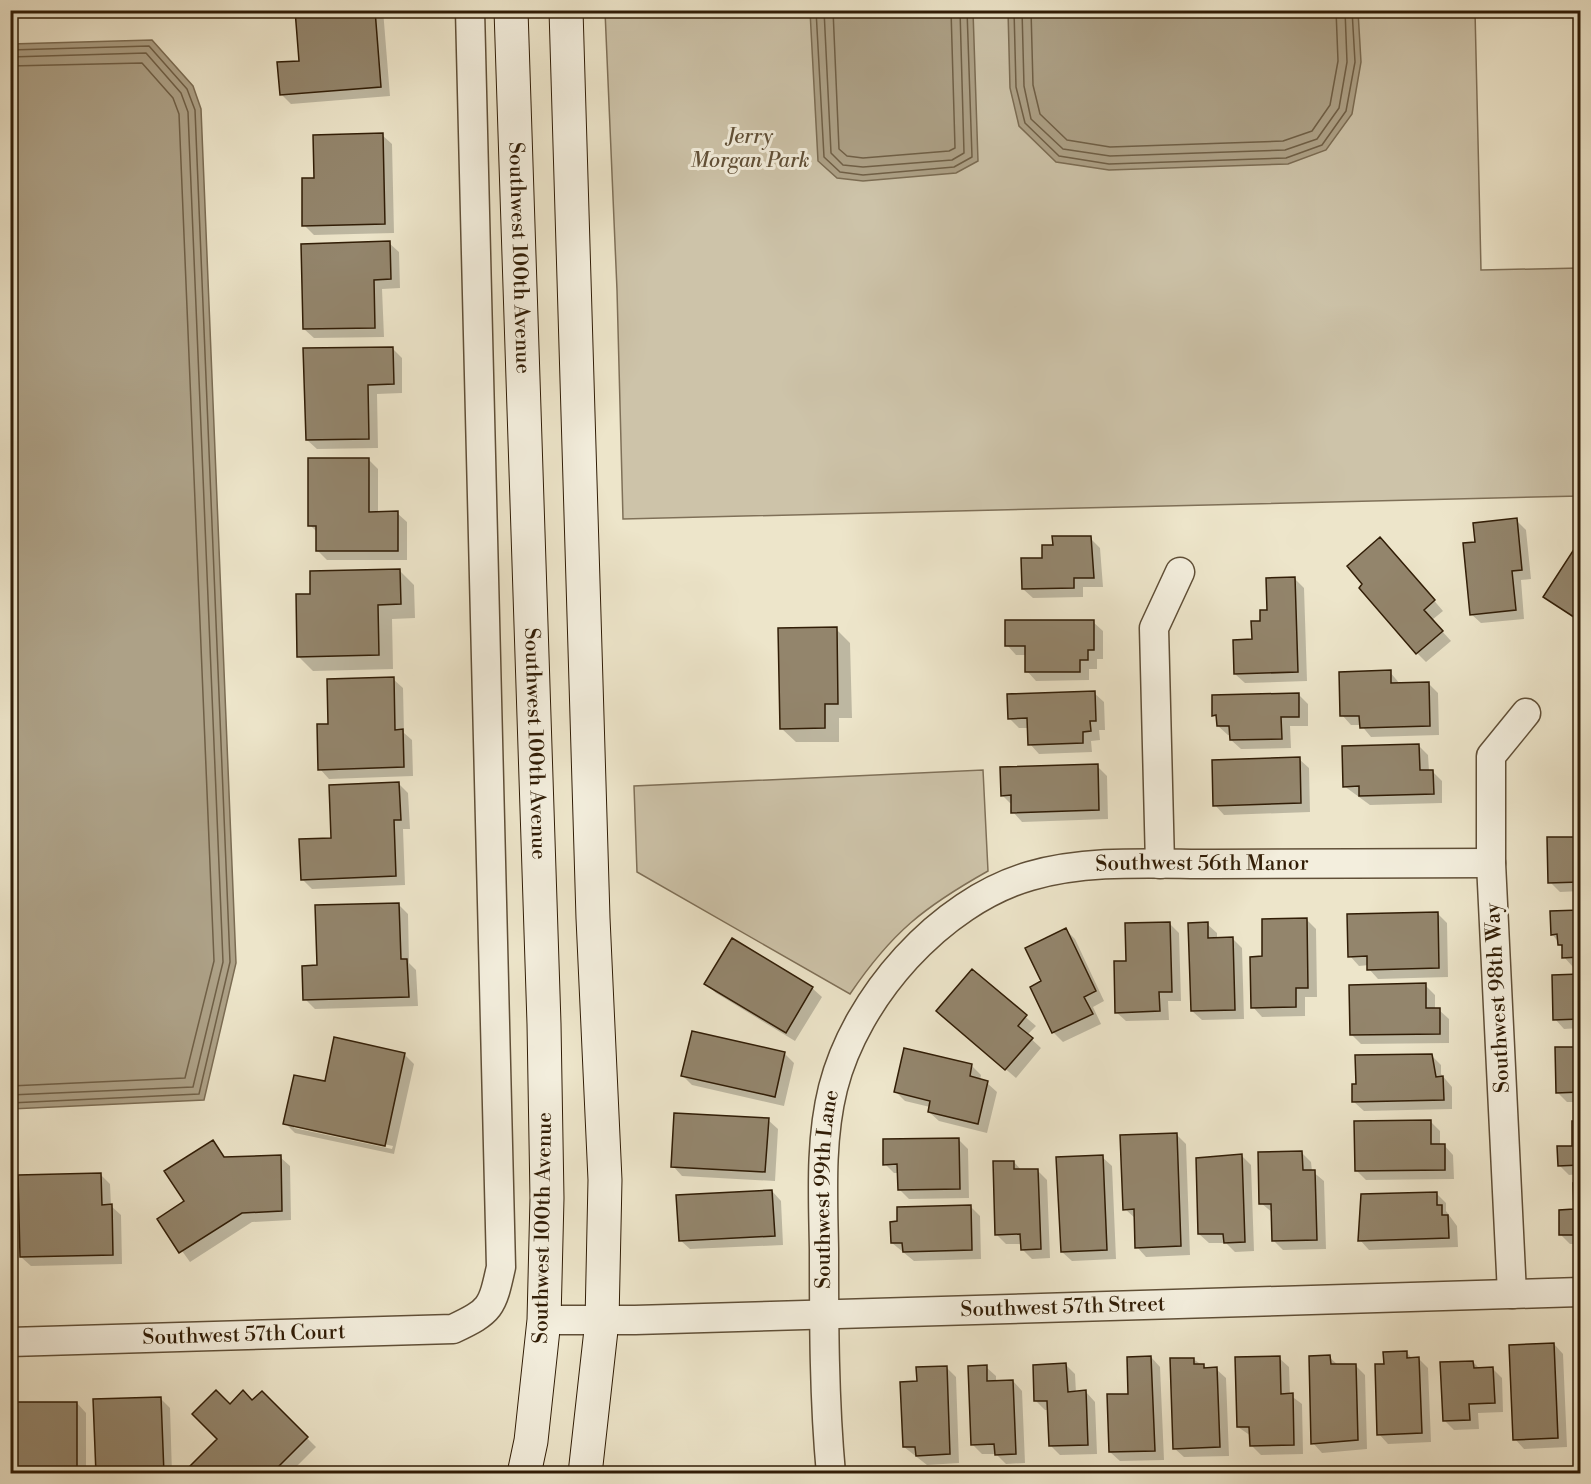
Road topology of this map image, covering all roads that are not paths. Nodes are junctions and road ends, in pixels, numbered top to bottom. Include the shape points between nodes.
1 (470, 10) edge
2 (511, 10) edge
3 (566, 10) edge
4 (1180, 572) dead end
5 (1526, 713) dead end
6 (1491, 863) junction
7 (1160, 864) junction
8 (930, 934) joint
9 (1581, 1292) edge
10 (1512, 1294) junction
11 (824, 1314) junction
12 (476, 1318) joint
13 (544, 1320) junction
14 (602, 1321) junction
15 (10, 1342) edge
16 (524, 1473) edge
17 (585, 1473) edge
18 (831, 1473) edge

1 - 12 street, Southwest 100th Avenue via 501,1267 493,1301
2 - 13 main road, Southwest 100th Avenue via 544,1035
3 - 14 main road via 605,1180
4 - 7 street via 1154,628
5 - 6 street, Southwest 98th Way via 1491,756
6 - 7 street, Southwest 56th Manor
6 - 10 street, Southwest 98th Way
7 - 8 street, Southwest 56th Manor via 1092,866 1030,876 985,896
8 - 11 street, Southwest 99th Lane via 885,982 863,1019 833,1087 823,1176
9 - 10 street, Southwest 57th Street
10 - 11 street, Southwest 57th Street
11 - 14 street, Southwest 57th Street
11 - 18 street, Southwest 99th Lane
12 - 15 street, Southwest 57th Court via 453,1329
13 - 14 street, Southwest 57th Street
13 - 16 main road, Southwest 100th Avenue
14 - 17 main road

